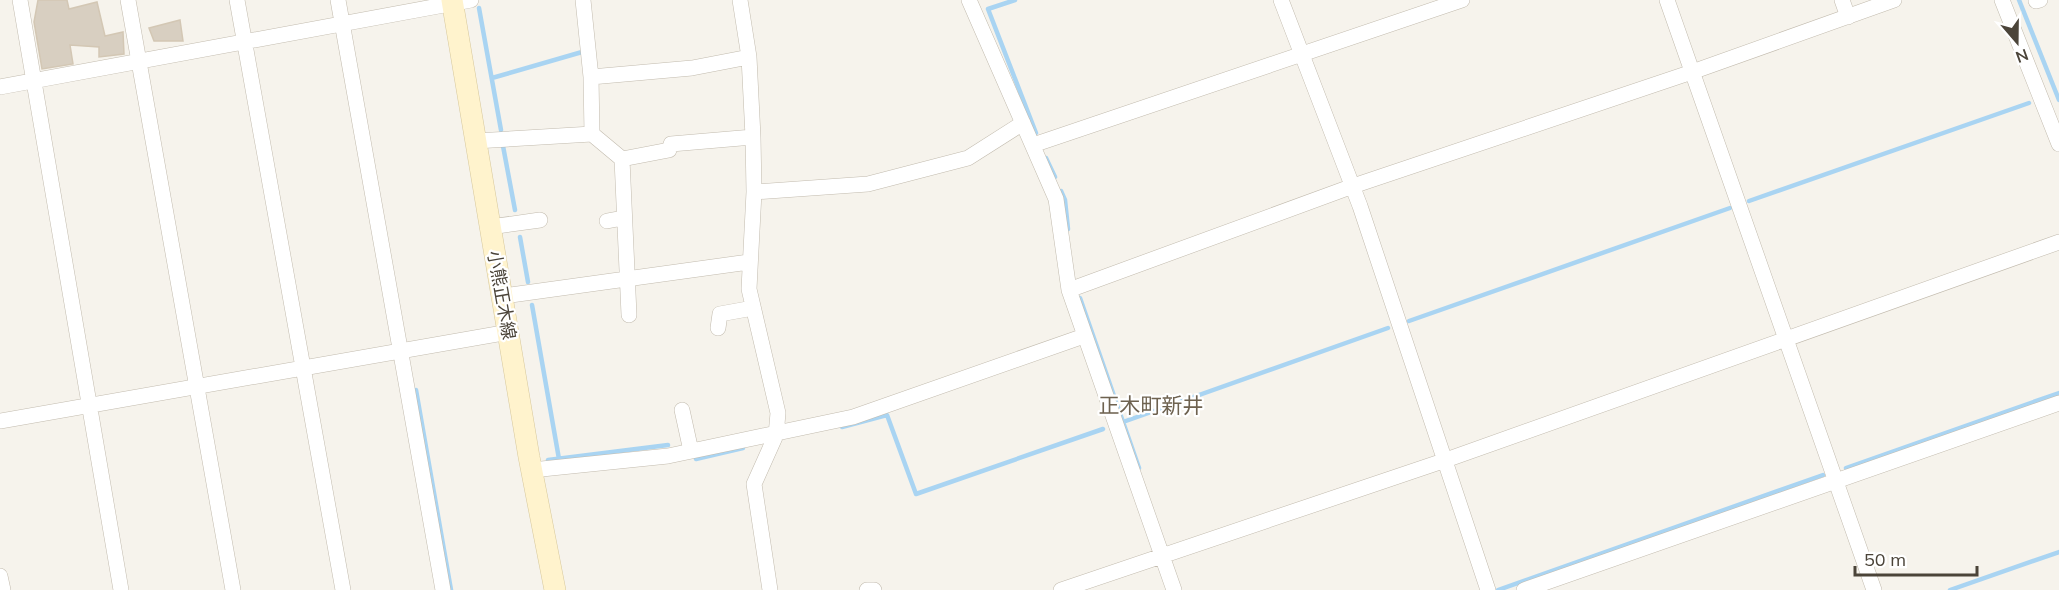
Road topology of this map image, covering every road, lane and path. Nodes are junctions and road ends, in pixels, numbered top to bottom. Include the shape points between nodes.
1 (20, 0) edge
2 (128, 0) edge
3 (237, 0) edge
4 (338, 0) edge
5 (583, 0) edge
6 (740, 0) edge
7 (969, 0) edge
8 (1281, 0) edge
9 (1462, 0) edge
10 (1667, 0) edge
11 (1842, 0) edge
12 (1894, 0) edge
13 (2002, 0) edge
14 (458, 2) edge
15 (1848, 17) junction
16 (342, 25) junction
17 (244, 43) junction
18 (1300, 54) junction
19 (749, 57) junction
20 (139, 62) junction
21 (1692, 72) junction
22 (591, 77) junction
23 (34, 81) junction
24 (0, 87) edge
25 (1023, 123) junction
26 (592, 134) junction
27 (753, 137) junction
28 (476, 141) junction
29 (2059, 144) edge
30 (1032, 145) junction
31 (622, 159) junction
32 (1353, 186) junction
33 (754, 192) junction
34 (622, 218) junction
35 (540, 220) dead end
36 (607, 221) dead end
37 (490, 227) junction
38 (2059, 242) edge
39 (749, 262) junction
40 (628, 280) junction
41 (1069, 290) junction
42 (504, 296) junction
43 (753, 308) junction
44 (629, 315) dead end
45 (718, 328) dead end
46 (509, 332) junction
47 (1084, 336) junction
48 (1785, 339) junction
49 (400, 351) junction
50 (303, 368) junction
51 (196, 386) junction
52 (2059, 403) edge
53 (88, 405) junction
54 (682, 410) dead end
55 (0, 421) edge
56 (776, 435) junction
57 (691, 451) junction
58 (1443, 461) junction
59 (532, 470) junction
60 (1835, 480) junction
61 (1162, 556) junction
62 (0, 576) edge
63 (3, 590) edge
64 (121, 590) edge
65 (232, 590) edge
66 (343, 590) edge
67 (442, 590) edge
68 (555, 590) edge
69 (770, 590) edge
70 (867, 590) edge
71 (874, 590) edge
72 (1060, 590) edge
73 (1174, 590) edge
74 (1488, 590) edge
75 (1524, 590) edge
76 (1874, 590) edge

1 - 23 street
2 - 20 street
3 - 17 street
4 - 16 street
5 - 22 street
6 - 19 street
7 - 25 street
8 - 18 street
9 - 18 street
10 - 21 street
11 - 15 street
12 - 15 street
13 - 29 street
14 - 16 street
14 - 28 main road, 小熊正木線
15 - 21 street
16 - 17 street
16 - 49 street
17 - 20 street
17 - 50 street
18 - 30 street
18 - 32 street
19 - 22 street via 692,68
19 - 27 street
20 - 23 street
20 - 51 street
21 - 32 street
21 - 48 street
22 - 26 street
23 - 24 street
23 - 53 street
25 - 30 street
25 - 33 street via 968,158 868,184
26 - 28 street
26 - 31 street
27 - 31 street via 670,144 669,150
27 - 33 street
28 - 37 main road, 小熊正木線
30 - 41 street via 1056,199
31 - 34 street
32 - 41 street
32 - 58 street
33 - 39 street
34 - 36 street
34 - 40 street
35 - 37 street
37 - 42 main road, 小熊正木線
38 - 48 street
39 - 40 street
39 - 43 street
40 - 42 street
40 - 44 street
41 - 47 street
42 - 46 main road, 小熊正木線
43 - 45 street via 720,314
43 - 56 street via 778,413
46 - 49 street
46 - 59 main road, 小熊正木線
47 - 56 street via 854,417
47 - 61 street
48 - 58 street
48 - 60 street
49 - 50 street
49 - 67 street
50 - 51 street
50 - 66 street
51 - 53 street
51 - 65 street
52 - 60 street
53 - 55 street
53 - 64 street
54 - 57 street
56 - 57 street
56 - 69 street via 754,484
57 - 59 street
58 - 61 street
58 - 74 street
59 - 68 main road, 小熊正木線
60 - 75 street
60 - 76 street
61 - 72 street
61 - 73 street
62 - 63 street
70 - 71 street

